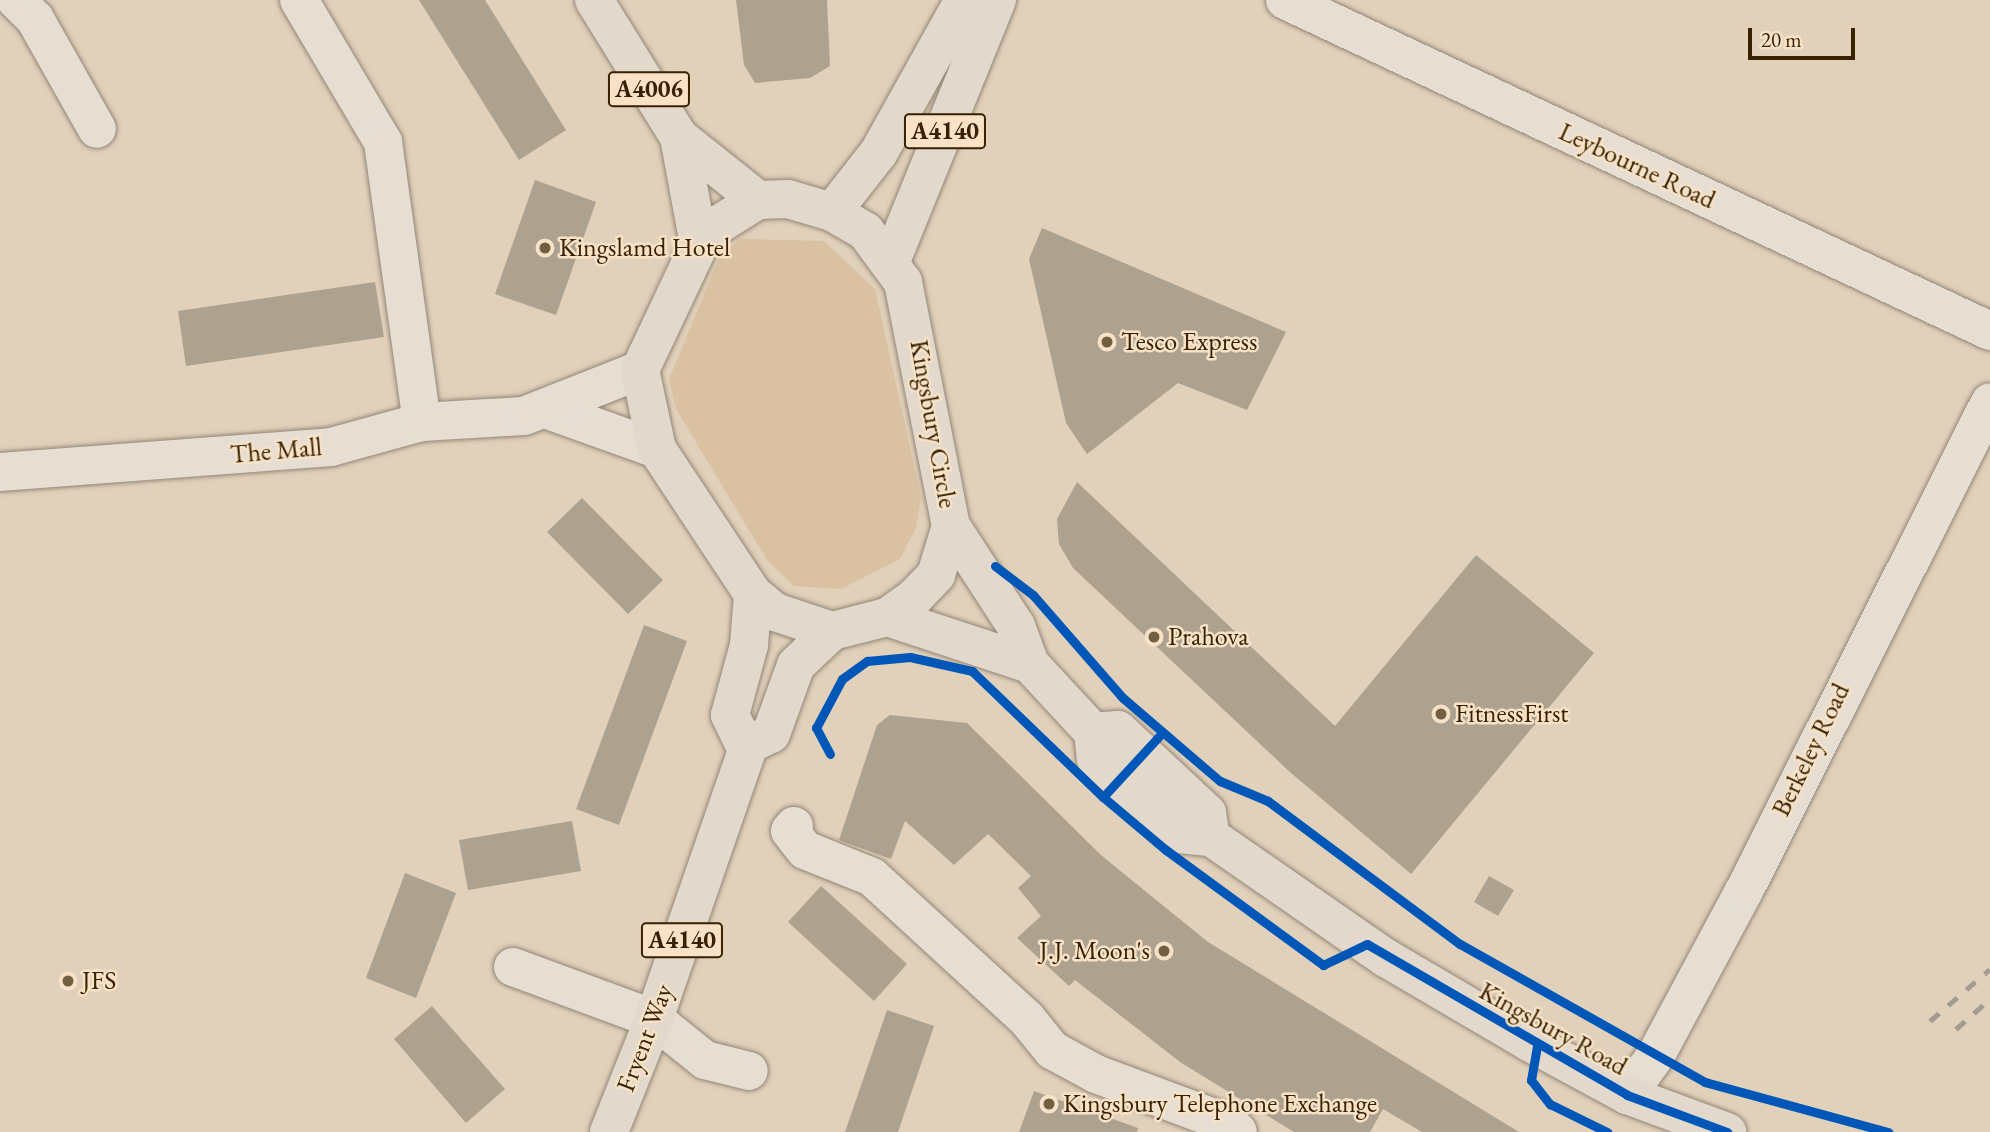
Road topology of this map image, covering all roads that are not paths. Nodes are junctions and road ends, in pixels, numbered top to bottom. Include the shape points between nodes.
1 (16, 0) edge
2 (299, 0) edge
3 (594, 0) edge
4 (964, 0) edge
5 (997, 0) edge
6 (1284, 0) edge
7 (97, 129) dead end
8 (679, 137) junction
9 (758, 200) junction
10 (832, 212) junction
11 (699, 246) junction
12 (891, 261) junction
13 (1990, 331) edge
14 (640, 370) junction
15 (1990, 402) edge
16 (548, 410) junction
17 (422, 422) junction
18 (657, 449) junction
19 (0, 472) edge
20 (951, 526) junction
21 (752, 594) junction
22 (887, 617) junction
23 (832, 631) junction
24 (1030, 664) junction
25 (748, 744) junction
26 (794, 826) dead end
27 (513, 967) dead end
28 (654, 1019) junction
29 (749, 1071) dead end
30 (1627, 1095) junction
31 (609, 1132) edge
32 (1238, 1132) edge
33 (1727, 1132) edge

1 - 7 street via 35,19
2 - 17 street via 383,142
3 - 8 main road, A4006
4 - 10 main road, A4140 via 879,152
5 - 12 main road, A4140
6 - 13 street, Leybourne Road
8 - 9 main road, A4006
8 - 11 main road, A4006
9 - 10 main road, Kingsbury Circle via 788,199
9 - 11 main road via 716,226
10 - 12 main road, Kingsbury Circle via 866,232
11 - 14 main road
12 - 20 main road, Kingsbury Circle via 914,319
14 - 16 street, The Mall via 578,390
14 - 18 main road
15 - 30 street, Berkeley Road via 1813,743 1737,902 1656,1055
16 - 17 street, The Mall
16 - 18 street, The Mall
17 - 19 street, The Mall via 331,447
18 - 21 main road
20 - 22 main road, Kingsbury Circle via 936,575
20 - 24 main road, Kingsbury Road via 1016,626
21 - 23 main road via 775,612
21 - 25 main road via 749,645 730,715
22 - 23 main road, Kingsbury Circle
22 - 24 main road, Kingsbury Road
23 - 25 main road via 796,665 772,734
24 - 30 main road, Kingsbury Road via 1093,732 1093,753 1181,834 1211,838 1385,958
25 - 28 main road, Fryent Way / A4140
26 - 32 street via 790,831 805,850 872,877 1027,1019 1052,1050 1096,1074 1230,1124
27 - 28 street
28 - 29 street via 705,1060
28 - 31 main road, Fryent Way / A4140
30 - 33 main road, Kingsbury Road

